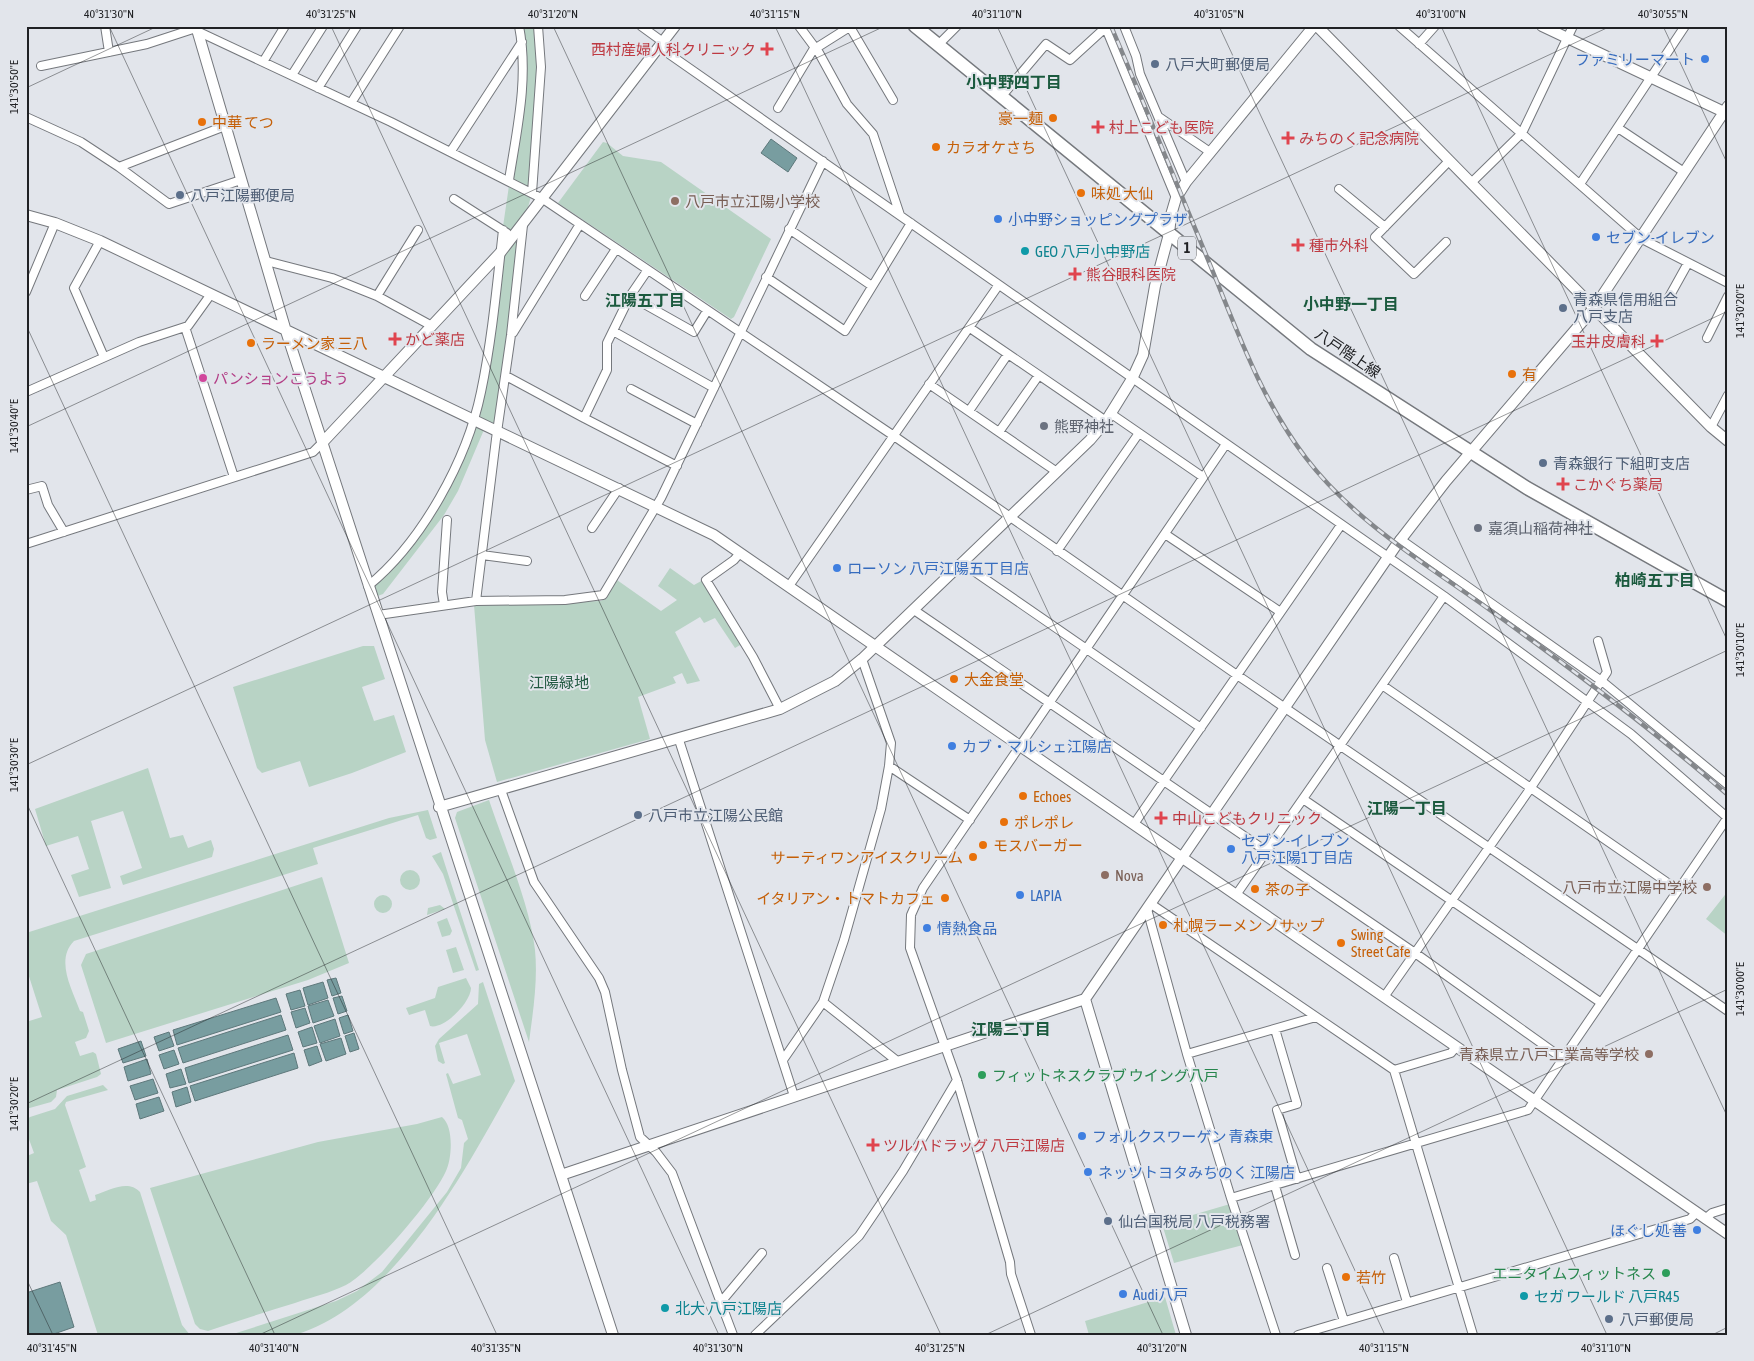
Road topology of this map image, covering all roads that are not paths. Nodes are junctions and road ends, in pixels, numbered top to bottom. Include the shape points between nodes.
1 (105, 26) edge
2 (285, 26) edge
3 (323, 26) edge
4 (357, 26) edge
5 (400, 26) edge
6 (519, 26) edge
7 (538, 26) edge
8 (641, 26) edge
9 (675, 26) edge
10 (799, 26) edge
11 (915, 26) edge
12 (957, 26) edge
13 (1124, 26) edge
14 (1315, 26) edge
15 (1399, 26) edge
16 (1436, 26) edge
17 (1542, 26) edge
18 (1573, 26) edge
19 (1685, 26) edge
20 (850, 27) edge
21 (1105, 27) edge
22 (196, 28) edge
23 (1567, 38) junction
24 (522, 42) junction
25 (1419, 44) junction
26 (661, 45) junction
27 (938, 45) junction
28 (815, 49) junction
29 (108, 52) junction
30 (263, 62) junction
31 (40, 66) dead end
32 (292, 76) junction
33 (1651, 78) junction
34 (318, 88) junction
35 (1001, 96) junction
36 (893, 100) dead end
37 (351, 103) junction
38 (778, 108) dead end
39 (1726, 111) edge
40 (26, 117) edge
41 (1159, 117) junction
42 (226, 126) junction
43 (1618, 128) junction
44 (1522, 133) junction
45 (451, 151) junction
46 (1210, 152) junction
47 (823, 161) junction
48 (1449, 161) junction
49 (119, 167) junction
50 (1684, 172) junction
51 (242, 180) junction
52 (509, 180) junction
53 (1186, 182) junction
54 (1471, 184) junction
55 (1580, 184) junction
56 (1339, 189) dead end
57 (532, 193) junction
58 (1176, 198) junction
59 (454, 199) dead end
60 (543, 199) junction
61 (26, 215) edge
62 (900, 215) junction
63 (55, 222) junction
64 (911, 223) junction
65 (580, 224) junction
66 (523, 225) junction
67 (1385, 227) junction
68 (789, 229) junction
69 (418, 230) dead end
70 (503, 230) junction
71 (1169, 234) junction
72 (514, 237) junction
73 (1642, 239) junction
74 (100, 241) junction
75 (1446, 242) dead end
76 (616, 249) junction
77 (500, 253) junction
78 (266, 261) junction
79 (1688, 263) junction
80 (648, 271) junction
81 (766, 277) junction
82 (1728, 284) edge
83 (872, 286) junction
84 (998, 286) junction
85 (26, 292) edge
86 (211, 294) junction
87 (376, 296) junction
88 (585, 296) dead end
89 (630, 296) junction
90 (1728, 296) edge
91 (1668, 299) dead end
92 (1594, 308) junction
93 (707, 311) junction
94 (432, 326) junction
95 (185, 327) junction
96 (285, 328) junction
97 (970, 328) junction
98 (613, 331) junction
99 (739, 333) junction
100 (512, 335) junction
101 (1707, 338) dead end
102 (1008, 354) junction
103 (104, 357) junction
104 (1039, 375) junction
105 (385, 376) junction
106 (506, 376) junction
107 (1132, 379) junction
108 (929, 384) junction
109 (714, 388) junction
110 (631, 389) dead end
111 (26, 392) edge
112 (1728, 395) edge
113 (969, 411) junction
114 (1108, 417) junction
115 (584, 418) junction
116 (473, 419) junction
117 (697, 424) junction
118 (1711, 427) junction
119 (497, 430) junction
120 (999, 432) junction
121 (1139, 433) junction
122 (894, 436) junction
123 (1728, 441) edge
124 (322, 443) junction
125 (1226, 444) junction
126 (1471, 452) junction
127 (677, 466) junction
128 (1057, 472) junction
129 (234, 477) junction
130 (1203, 477) junction
131 (619, 488) junction
132 (26, 490) edge
133 (657, 506) junction
134 (1010, 518) junction
135 (447, 520) dead end
136 (1341, 525) junction
137 (592, 528) dead end
138 (64, 532) junction
139 (1165, 534) junction
140 (1400, 539) junction
141 (26, 544) edge
142 (1057, 551) junction
143 (740, 553) junction
144 (482, 555) junction
145 (1387, 558) junction
146 (527, 561) dead end
147 (962, 563) junction
148 (368, 586) junction
149 (789, 586) junction
150 (1122, 596) junction
151 (1444, 596) junction
152 (476, 601) junction
153 (1728, 601) edge
154 (444, 605) junction
155 (914, 610) junction
156 (1279, 612) junction
157 (378, 615) junction
158 (1598, 641) dead end
159 (875, 647) junction
160 (1086, 649) junction
161 (862, 659) junction
162 (1237, 675) junction
163 (1603, 682) junction
164 (1382, 685) junction
165 (1587, 701) junction
166 (1048, 704) junction
167 (1286, 707) junction
168 (780, 709) junction
169 (1201, 728) junction
170 (678, 740) junction
171 (1340, 745) junction
172 (1019, 746) junction
173 (890, 766) junction
174 (1164, 781) junction
175 (1728, 785) edge
176 (1530, 788) junction
177 (501, 790) junction
178 (1303, 799) junction
179 (439, 807) junction
180 (1213, 814) junction
181 (970, 820) junction
182 (1134, 824) junction
183 (1488, 847) junction
184 (1266, 852) junction
185 (1183, 858) junction
186 (1678, 890) junction
187 (1236, 895) junction
188 (1451, 901) junction
189 (1149, 906) junction
190 (1636, 949) junction
191 (1415, 953) junction
192 (1384, 997) junction
193 (1085, 999) junction
194 (823, 1002) junction
195 (1600, 1002) junction
196 (1728, 1011) edge
197 (1316, 1017) junction
198 (1275, 1028) junction
199 (945, 1046) junction
200 (1456, 1047) junction
201 (1188, 1054) junction
202 (1562, 1058) junction
203 (783, 1060) junction
204 (897, 1061) junction
205 (1394, 1070) junction
206 (957, 1080) junction
207 (794, 1096) junction
208 (1534, 1101) junction
209 (1416, 1143) junction
210 (648, 1144) junction
211 (561, 1175) junction
212 (1297, 1179) junction
213 (1275, 1186) junction
214 (1231, 1198) junction
215 (1728, 1208) edge
216 (1701, 1216) junction
217 (1728, 1234) edge
218 (762, 1253) dead end
219 (1295, 1256) dead end
220 (1394, 1258) dead end
221 (1327, 1268) dead end
222 (1458, 1287) junction
223 (721, 1302) junction
224 (1407, 1302) junction
225 (1344, 1321) junction
226 (613, 1335) edge
227 (733, 1335) edge
228 (756, 1335) edge
229 (1031, 1335) edge
230 (1186, 1335) edge
231 (1276, 1335) edge
232 (1298, 1335) edge
233 (1473, 1335) edge

1 - 29 street
2 - 30 street
3 - 32 street
4 - 34 street
5 - 37 street
6 - 24 street
7 - 57 street via 541,67
8 - 26 street
9 - 26 street
10 - 28 street
11 - 27 main road, 八戸階上線 / 1
12 - 27 street
13 - 41 street
14 - 46 street
14 - 48 street
15 - 25 street
16 - 25 street
17 - 23 street
18 - 23 street
19 - 33 street
20 - 28 street
20 - 36 street
21 - 35 street via 1070,60 1046,44
21 - 58 street
22 - 29 street via 147,44
22 - 30 street
22 - 42 street
23 - 33 street
23 - 44 street
24 - 45 street
24 - 52 street via 524,83
25 - 44 street
26 - 47 street
26 - 60 street
27 - 35 main road, 八戸階上線 / 1
28 - 38 street
28 - 62 street via 847,104 873,134
29 - 31 street
30 - 32 street
32 - 34 street
33 - 39 street
33 - 43 street
34 - 37 street
35 - 71 main road, 八戸階上線 / 1
37 - 45 street
39 - 50 street
40 - 49 street via 81,142
41 - 46 street
41 - 53 street
42 - 49 street
42 - 51 street
43 - 50 street
43 - 55 street
44 - 54 street
44 - 55 street
45 - 52 street
46 - 53 street
47 - 62 street
47 - 68 street
48 - 54 street
48 - 67 street
49 - 51 street via 169,204
50 - 73 street
51 - 78 street
52 - 57 street
53 - 58 street
54 - 92 street
55 - 73 street
56 - 67 street
57 - 60 street
58 - 71 street via 1170,215
59 - 70 street
60 - 65 street
60 - 66 street
61 - 63 street
62 - 64 street
63 - 74 street
63 - 85 street
64 - 83 street
64 - 84 street
65 - 76 street
65 - 100 street
66 - 72 street
66 - 100 street
67 - 75 street via 1375,237 1414,274
68 - 81 street
68 - 83 street
69 - 87 street
70 - 72 street
70 - 77 street
71 - 107 street via 1155,286 1143,354
71 - 126 main road, 八戸階上線 / 1 via 1311,349
72 - 77 street
73 - 79 street
73 - 92 street
74 - 86 street
74 - 103 street via 74,288
76 - 80 street
76 - 88 street
77 - 94 street
77 - 116 street via 481,392
78 - 87 street via 332,278
78 - 96 street
79 - 82 street
79 - 91 street
80 - 89 street
80 - 93 street
81 - 83 street via 845,331
81 - 99 street
84 - 97 street
84 - 107 street
86 - 95 street
86 - 96 street
87 - 94 street
89 - 93 street via 694,332
89 - 98 street
90 - 101 street
92 - 118 street
92 - 126 street
93 - 99 street
94 - 105 street
95 - 103 street
95 - 129 street
96 - 105 street
96 - 124 street
97 - 102 street
97 - 108 street
98 - 109 street
98 - 115 street via 607,343 607,370
99 - 109 street
99 - 122 street
100 - 106 street
102 - 104 street
102 - 113 street
103 - 111 street
104 - 114 street
104 - 120 street
105 - 116 street
105 - 124 street
106 - 115 street
106 - 119 street
107 - 114 street
107 - 125 street
108 - 113 street
108 - 122 street
109 - 117 street
110 - 117 street
112 - 118 street
113 - 120 street
114 - 121 street
114 - 128 street
115 - 127 street
116 - 119 street
116 - 148 street via 449,478 430,513 394,563
117 - 127 street
118 - 123 street
119 - 131 street
119 - 144 street
120 - 128 street
121 - 130 street
121 - 142 street
122 - 134 street
122 - 149 street
124 - 129 street via 313,452
124 - 148 street
125 - 130 street
125 - 136 street
126 - 140 street
126 - 153 main road, 八戸階上線 / 1 via 1535,492
127 - 133 street
128 - 134 street
129 - 138 street
130 - 139 street
131 - 133 street
131 - 137 street
132 - 138 street via 42,486 48,505
133 - 143 street via 714,535
133 - 152 street via 603,595 565,600
134 - 142 street
134 - 147 street
135 - 154 street
136 - 145 street
136 - 156 street
138 - 141 street
139 - 150 street
139 - 156 street
140 - 145 street
140 - 163 street
142 - 150 street
143 - 149 street
143 - 168 street via 706,580
144 - 146 street
144 - 152 street
145 - 151 street
145 - 167 street
147 - 155 street
147 - 160 street
148 - 157 street
149 - 159 street
150 - 160 street
150 - 162 street
151 - 164 street
151 - 165 street
152 - 154 street
154 - 157 street
155 - 159 street
155 - 166 street
156 - 162 street
157 - 179 street
158 - 163 street via 1607,672
159 - 161 street
159 - 172 street
160 - 166 street
160 - 169 street
161 - 168 street via 835,681
161 - 173 street via 891,743
162 - 167 street
162 - 169 street
163 - 165 street
163 - 175 street
164 - 171 street
164 - 176 street
165 - 176 street
165 - 186 street via 1673,769 1728,818
166 - 172 street
166 - 174 street
167 - 171 street
167 - 180 street
168 - 170 street
169 - 174 street
170 - 177 street
170 - 203 street
171 - 178 street
171 - 183 street
172 - 181 street
172 - 182 street
173 - 181 street
173 - 194 street via 844,940
174 - 180 street
174 - 182 street
176 - 183 street
176 - 186 street
177 - 179 street
177 - 210 street via 534,882 600,978 640,1137
178 - 184 street
178 - 188 street
179 - 211 street
180 - 184 street
180 - 185 street
181 - 199 street via 923,888 911,914 910,948
182 - 185 street
183 - 188 street
183 - 190 street
184 - 187 street
184 - 191 street
185 - 187 street
185 - 189 street
186 - 190 street
187 - 192 street
188 - 191 street
188 - 195 street
189 - 193 street
189 - 197 street
189 - 201 street
190 - 195 street
190 - 196 street
191 - 192 street
191 - 202 street
192 - 200 street
193 - 199 street
193 - 230 street
194 - 203 street
194 - 204 street
195 - 202 street
197 - 198 street
197 - 205 street
198 - 201 street
198 - 212 street via 1297,1104 1277,1110
199 - 204 street
199 - 206 street
200 - 205 street via 1451,1053
200 - 208 street
201 - 214 street
202 - 208 street
203 - 207 street
204 - 207 street
205 - 209 street
206 - 228 street via 908,1164 859,1236
206 - 229 street
207 - 210 street
208 - 209 street via 1528,1110
208 - 216 street
209 - 212 street
209 - 222 street
210 - 211 street
210 - 223 street via 672,1173
211 - 226 street
212 - 213 street
213 - 214 street
213 - 219 street
214 - 231 street
215 - 216 street
216 - 217 street
216 - 222 street
218 - 223 street
220 - 224 street
221 - 225 street
222 - 224 street
222 - 233 street
223 - 227 street
224 - 225 street
225 - 232 street

